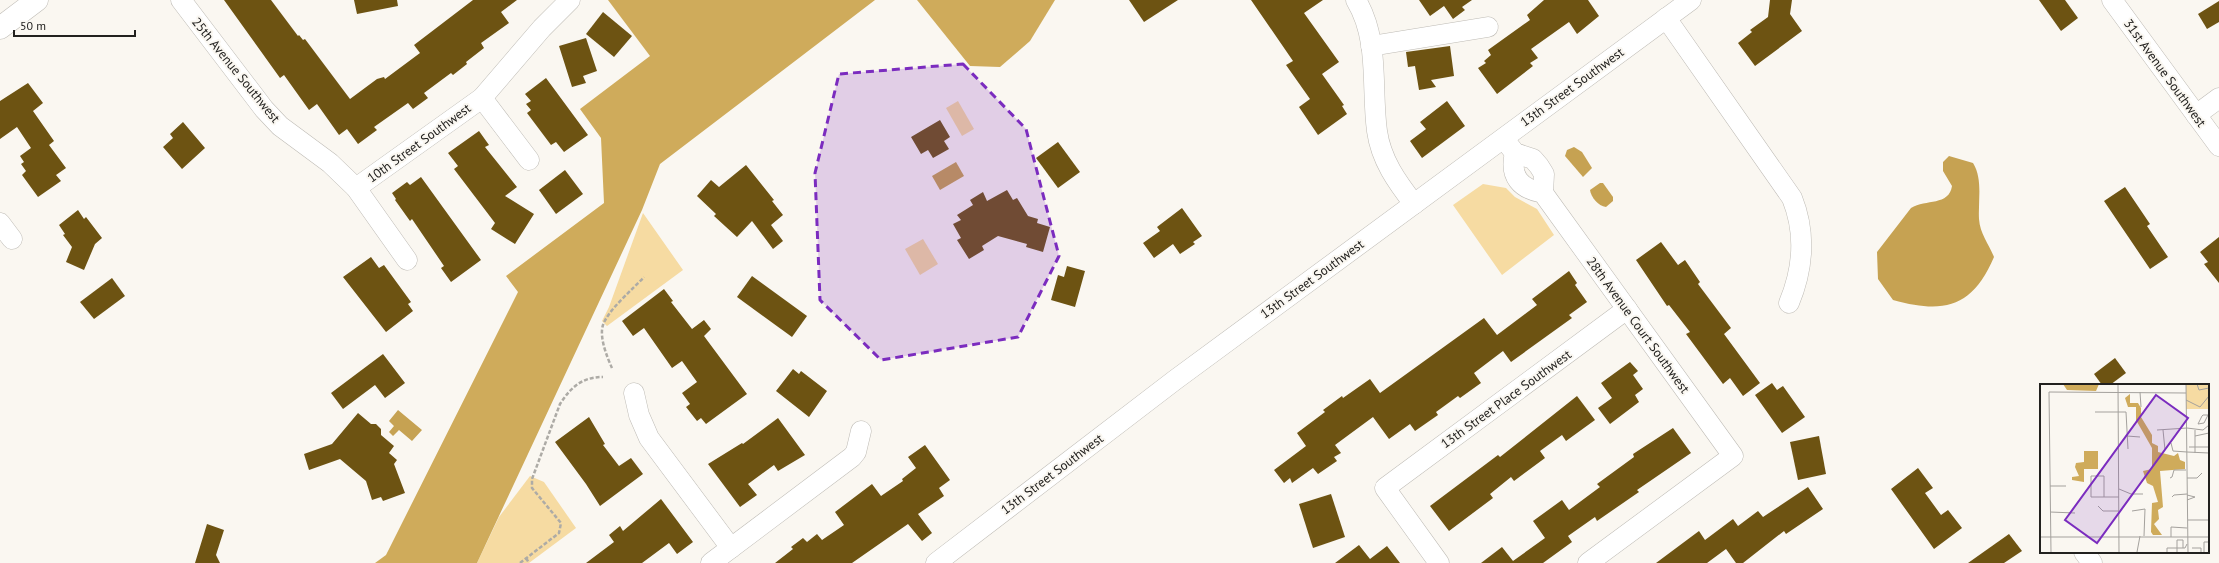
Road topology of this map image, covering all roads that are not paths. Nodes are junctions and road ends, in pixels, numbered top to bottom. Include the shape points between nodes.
1 (37, 0) edge
2 (181, 0) edge
3 (570, 0) edge
4 (1356, 0) edge
5 (1691, 0) edge
6 (2112, 0) edge
7 (1666, 18) junction
8 (1488, 27) dead end
9 (0, 28) edge
10 (1371, 46) junction
11 (482, 98) junction
12 (2219, 98) edge
13 (2196, 115) junction
14 (1509, 146) junction
15 (2219, 146) edge
16 (529, 160) dead end
17 (356, 188) junction
18 (1414, 204) junction
19 (0, 223) edge
20 (12, 239) dead end
21 (407, 260) dead end
22 (1789, 303) dead end
23 (1627, 309) junction
24 (634, 393) dead end
25 (860, 431) dead end
26 (731, 548) junction
27 (2085, 553) edge
28 (711, 563) edge
29 (936, 563) edge
30 (1439, 563) edge
31 (1588, 563) edge
32 (2092, 563) edge

1 - 9 main road
2 - 17 street, 25th Avenue Southwest via 264,109 280,126 330,163
3 - 11 street, 10th Street Southwest via 542,28
4 - 10 street via 1363,12
5 - 7 street, 13th Street Southwest
6 - 13 street, 31st Avenue Southwest
7 - 14 street, 13th Street Southwest
7 - 22 street via 1792,198 1800,223 1802,247 1799,275
8 - 10 street
10 - 18 street via 1377,132 1393,176
11 - 16 street, 10th Street Southwest
11 - 17 street, 10th Street Southwest
12 - 13 street
13 - 15 street, 31st Avenue Southwest
14 - 18 street, 13th Street Southwest
14 - 23 street, 28th Avenue Court Southwest via 1518,180 1524,187 1543,193
17 - 21 street, 25th Avenue Southwest
18 - 29 street, 13th Street Southwest via 1175,380
19 - 20 street
23 - 30 street, 13th Street Place Southwest via 1385,488
23 - 31 street, 28th Avenue Court Southwest via 1733,456
24 - 26 street via 639,415 649,438
25 - 26 street via 856,452 852,457
26 - 28 street
27 - 32 street

